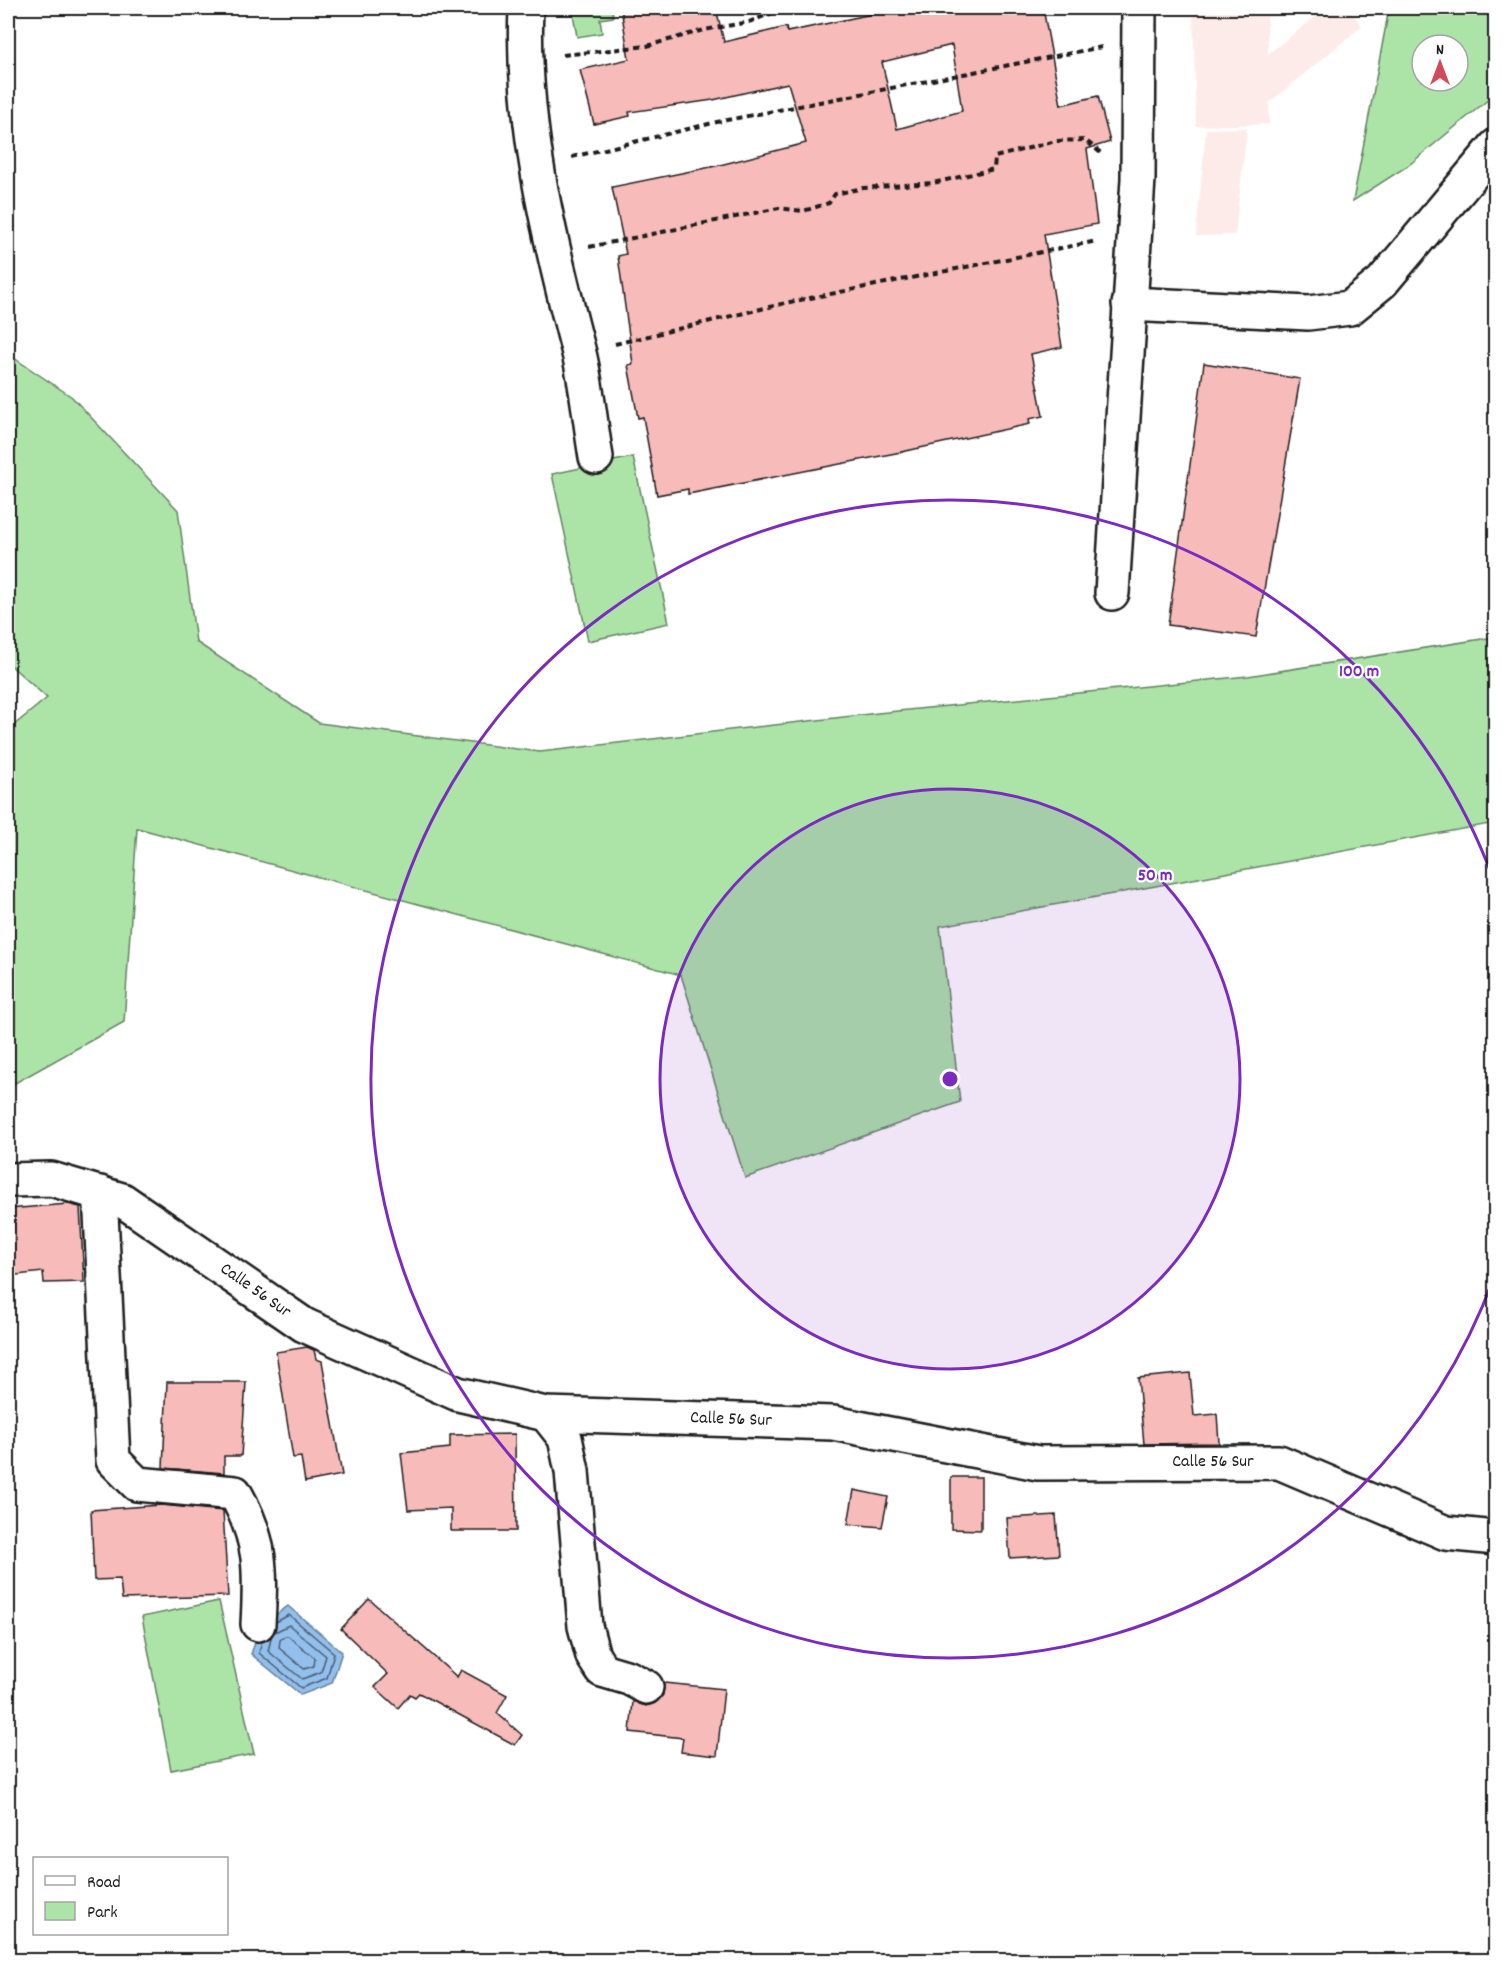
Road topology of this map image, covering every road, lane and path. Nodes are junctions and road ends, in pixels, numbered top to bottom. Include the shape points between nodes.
1 (526, 8) edge
2 (785, 8) edge
3 (1139, 8) edge
4 (1138, 40) junction
5 (528, 65) junction
6 (1496, 146) edge
7 (1138, 151) junction
8 (535, 159) junction
9 (1133, 233) junction
10 (553, 254) junction
11 (1129, 304) junction
12 (578, 350) junction
13 (596, 457) dead end
14 (1112, 592) dead end
15 (8, 1180) edge
16 (100, 1193) junction
17 (546, 1414) junction
18 (1496, 1538) edge
19 (258, 1624) dead end
20 (646, 1687) dead end

1 - 5 street
2 - 5 path via 749,22 647,46 576,52
3 - 4 street
4 - 7 street
4 - 8 path via 717,122 577,157
5 - 8 street
6 - 11 street via 1382,282 1350,308 1308,313
7 - 9 street
7 - 10 path via 1099,154 1085,140 1056,141 995,157 994,169 933,183 863,188 835,194 829,203 803,211 779,208
8 - 10 street
9 - 11 street
9 - 12 path via 790,302 632,341
10 - 12 street
11 - 14 street
12 - 13 street
15 - 16 street, Calle 56 Sur via 51,1179
16 - 17 street, Calle 56 Sur via 122,1200 304,1325 458,1394
16 - 19 street via 113,1460 137,1484 235,1493 251,1521 261,1571
17 - 18 street, Calle 56 Sur via 833,1423 1038,1463 1279,1462 1446,1533
17 - 20 street via 565,1438 572,1471 581,1599 593,1656 602,1670

